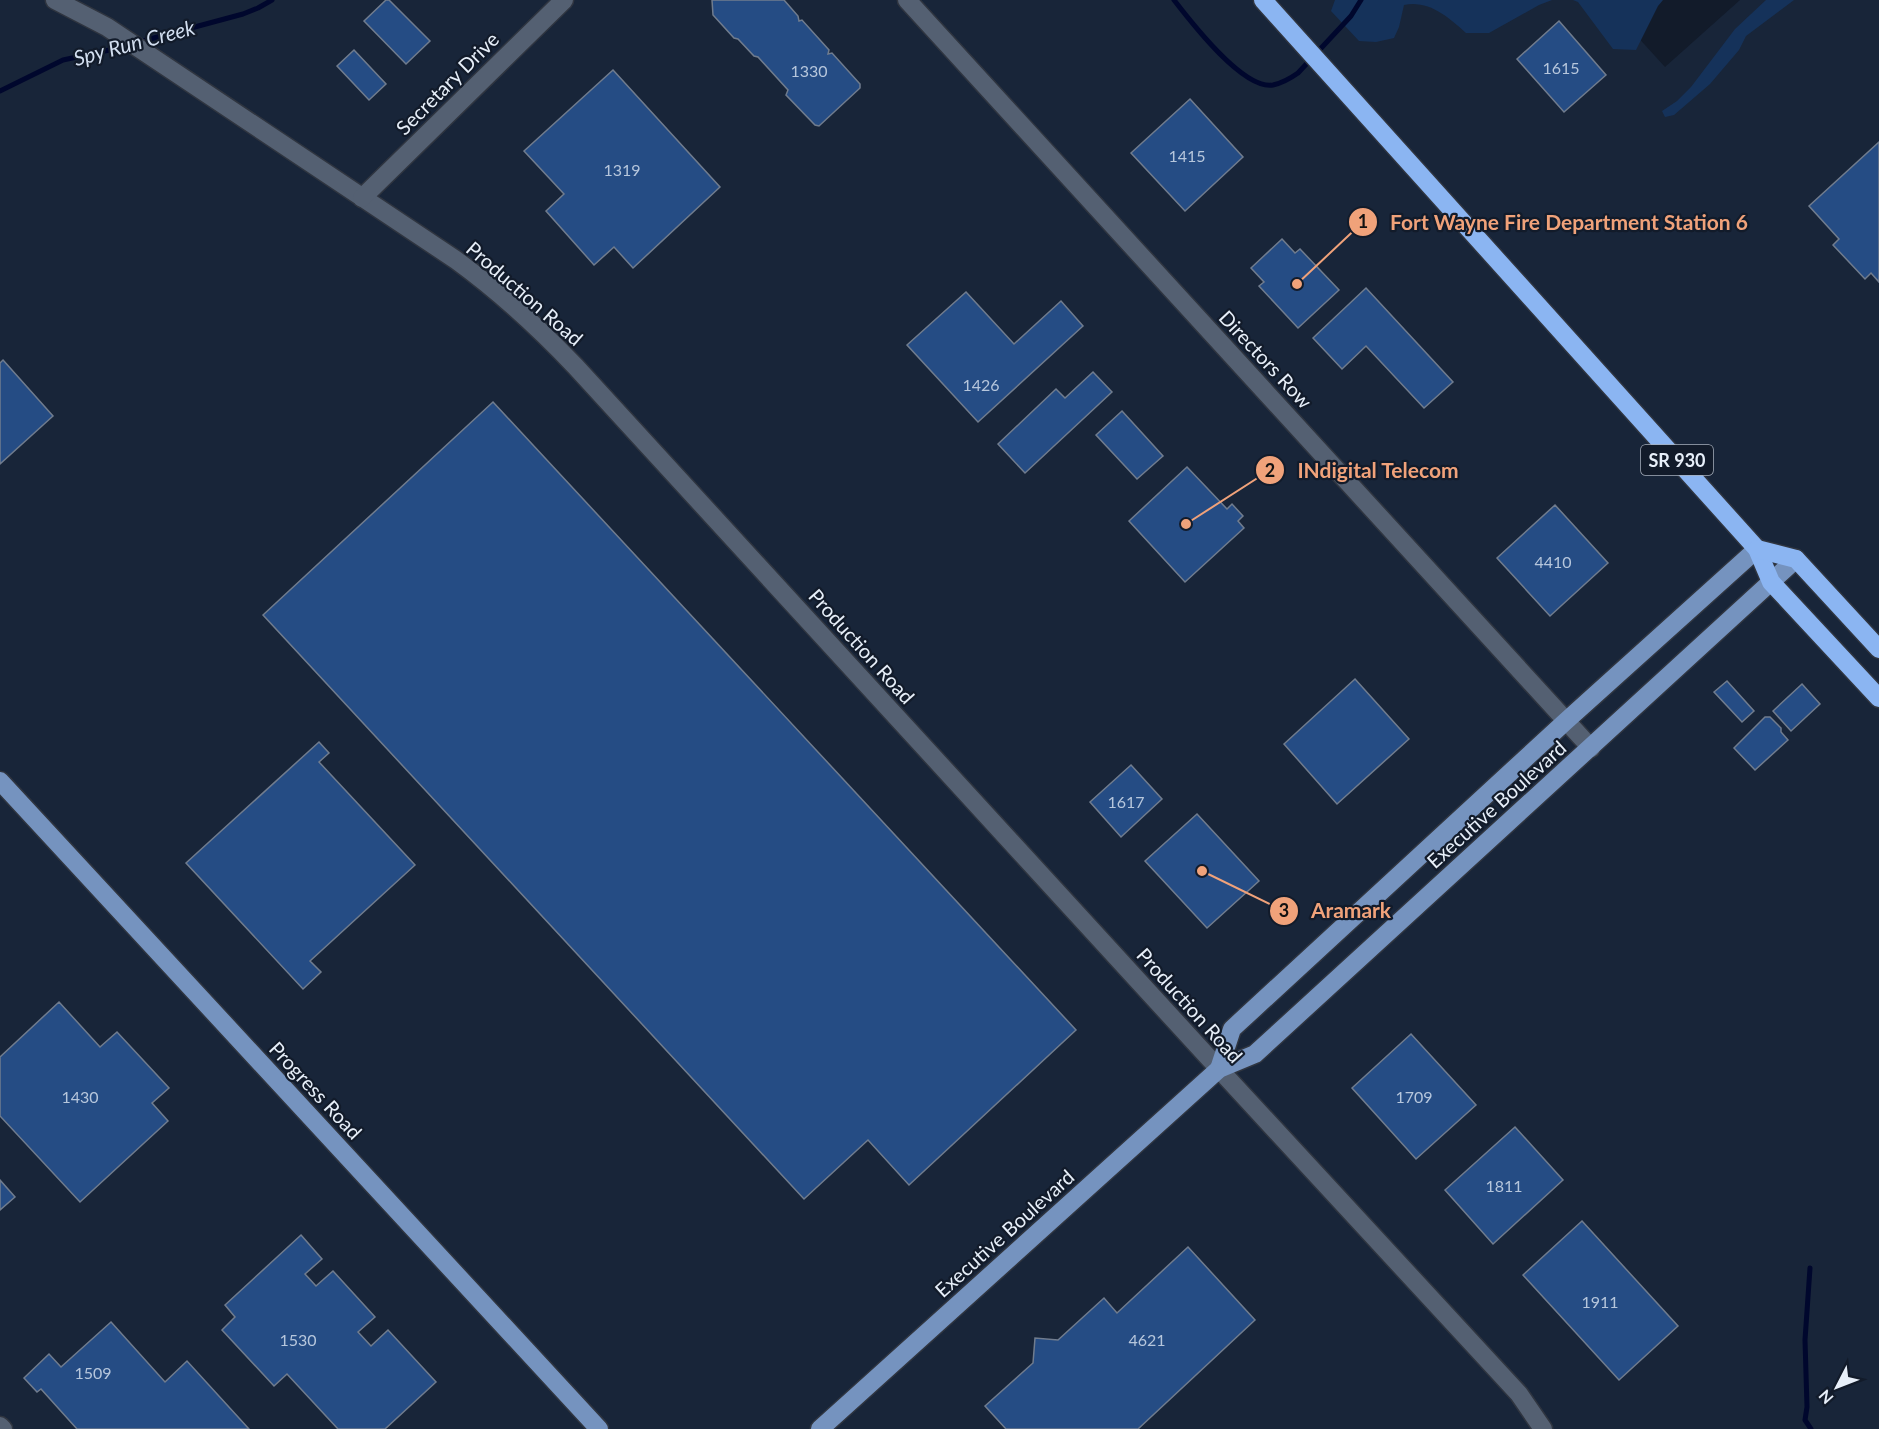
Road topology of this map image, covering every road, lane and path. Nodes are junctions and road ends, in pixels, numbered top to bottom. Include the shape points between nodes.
1 (56, 0) edge
2 (564, 0) edge
3 (907, 0) edge
4 (1263, 0) edge
5 (362, 198) junction
6 (1757, 549) junction
7 (1796, 559) junction
8 (1771, 582) junction
9 (1879, 649) edge
10 (1879, 698) edge
11 (1566, 721) junction
12 (1592, 748) junction
13 (0, 782) edge
14 (1219, 1069) junction
15 (0, 1426) edge
16 (3, 1429) edge
17 (599, 1429) edge
18 (820, 1429) edge
19 (1543, 1429) edge

1 - 5 street, Production Road via 107,27
2 - 5 street, Secretary Drive
3 - 11 street, Directors Row
4 - 6 highway, SR 930
5 - 14 street, Production Road via 485,282 538,328
6 - 7 highway
6 - 8 highway, SR 930
6 - 11 main road, Executive Boulevard
7 - 8 main road, Executive Boulevard
7 - 9 highway
8 - 10 highway, SR 930
8 - 12 main road, Executive Boulevard
11 - 12 street, Directors Row
11 - 14 main road, Executive Boulevard via 1232,1029
12 - 14 main road, Executive Boulevard via 1255,1054
13 - 17 main road, Progress Road
14 - 18 main road, Executive Boulevard
14 - 19 street, Production Road via 1519,1394
15 - 16 street

